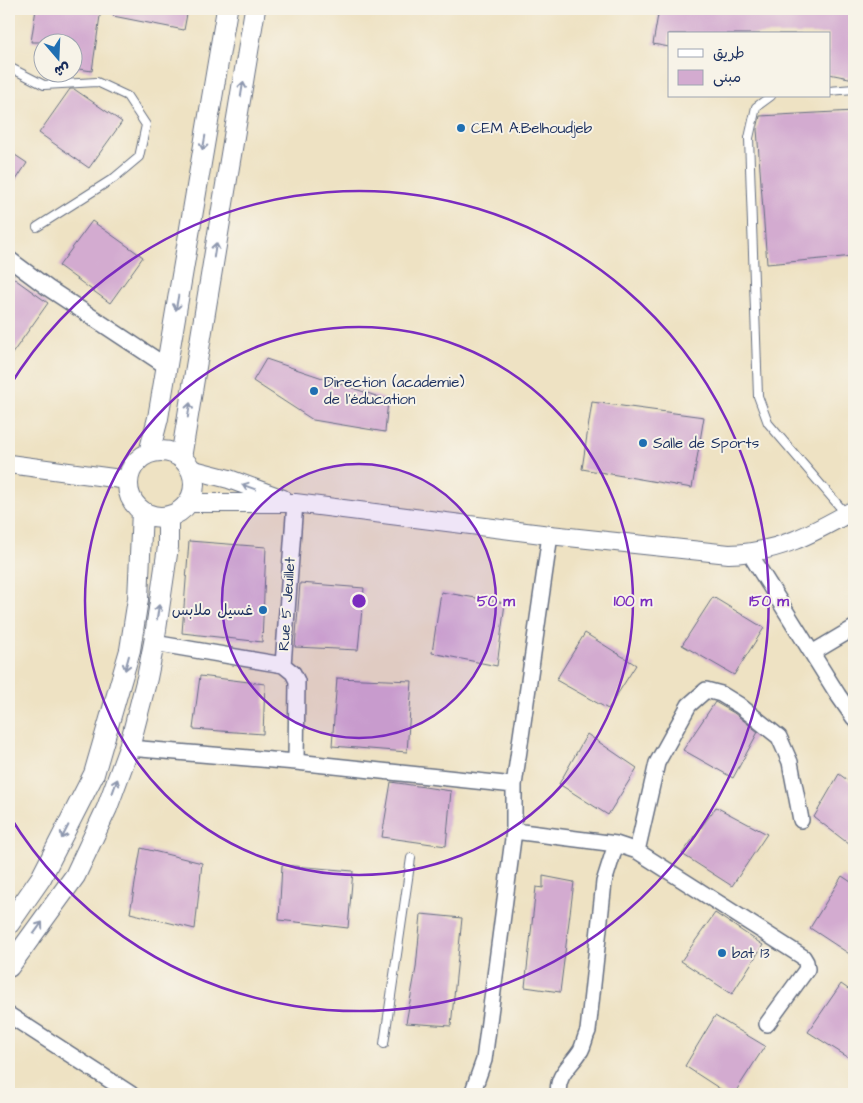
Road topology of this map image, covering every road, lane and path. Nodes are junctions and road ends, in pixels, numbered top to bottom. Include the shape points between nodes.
1 (227, 9) edge
2 (255, 9) edge
3 (9, 67) edge
4 (854, 89) edge
5 (830, 91) edge
6 (767, 98) edge
7 (37, 227) dead end
8 (9, 259) edge
9 (166, 366) junction
10 (149, 453) junction
11 (9, 464) edge
12 (186, 464) junction
13 (128, 480) junction
14 (188, 503) junction
15 (295, 503) junction
16 (142, 511) junction
17 (850, 512) edge
18 (168, 516) junction
19 (550, 536) junction
20 (750, 554) junction
21 (854, 628) edge
22 (154, 643) junction
23 (812, 653) junction
24 (283, 665) junction
25 (854, 718) edge
26 (129, 748) junction
27 (296, 762) junction
28 (514, 785) junction
29 (802, 820) dead end
30 (514, 831) junction
31 (616, 844) junction
32 (636, 850) junction
33 (411, 858) dead end
34 (9, 924) edge
35 (9, 968) edge
36 (9, 1015) edge
37 (767, 1024) dead end
38 (384, 1044) dead end
39 (131, 1094) edge
40 (472, 1094) edge
41 (559, 1094) edge

1 -> 9 main road
12 -> 2 main road
3 - 7 lane via 44,85 97,82 127,96 146,125 139,157 114,178
4 - 5 lane
6 - 17 lane via 756,107 749,138 758,396 768,422
8 - 9 street
9 - 10 main road
10 - 12 main road via 171,453
10 - 13 main road via 135,464
11 - 13 street
12 - 14 main road via 194,486
15 -> 12 street
13 - 16 main road via 131,497
14 - 15 street
14 - 18 main road
15 - 19 street
15 - 24 street, Rue 5 Jeuillet
16 - 18 main road via 159,517
16 -> 34 main road via 138,599 130,650 94,774 41,878
17 - 20 street via 806,536
22 -> 18 main road via 168,547
19 - 20 street
19 - 28 street
20 - 23 street
21 - 23 street
22 - 24 street, Rue 5 Jeuillet
22 - 26 main road
23 - 25 street
24 - 27 street via 297,681
26 - 27 street
35 -> 26 main road via 76,876 107,808
27 - 28 street
28 - 30 street
29 - 32 street via 790,762 780,737 739,705 721,694 706,690 689,705 657,763
30 - 31 street
30 - 40 street via 484,1060
31 - 32 street
31 - 41 street via 604,882 588,1031 581,1050 557,1086
32 - 37 street via 803,957 808,969
33 - 38 lane
36 - 39 street

